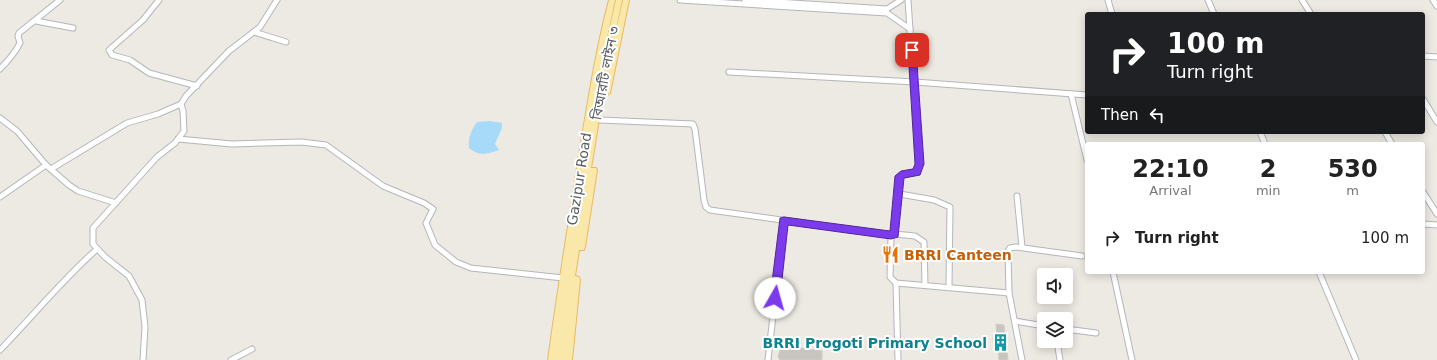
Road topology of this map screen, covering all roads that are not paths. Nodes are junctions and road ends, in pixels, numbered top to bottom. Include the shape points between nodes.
1 (60, 0) edge
2 (159, 0) edge
3 (277, 0) edge
4 (612, 0) edge
5 (619, 0) edge
6 (626, 0) edge
7 (680, 0) edge
8 (745, 0) edge
9 (900, 0) edge
10 (908, 0) edge
11 (1108, 0) edge
12 (1208, 0) edge
13 (1302, 0) edge
14 (1433, 0) edge
15 (1437, 6) edge
16 (887, 11) junction
17 (1111, 12) edge
18 (1213, 12) edge
19 (1310, 12) edge
20 (36, 21) junction
21 (73, 28) dead end
22 (910, 29) junction
23 (254, 32) junction
24 (286, 42) dead end
25 (1425, 56) edge
26 (1437, 57) edge
27 (0, 69) edge
28 (730, 72) dead end
29 (915, 82) junction
30 (197, 86) junction
31 (1071, 94) junction
32 (1085, 95) edge
33 (1425, 102) edge
34 (181, 104) junction
35 (0, 118) edge
36 (600, 120) junction
37 (1437, 122) edge
38 (178, 140) junction
39 (1085, 152) edge
40 (46, 165) junction
41 (51, 169) junction
42 (900, 194) junction
43 (1425, 195) edge
44 (1018, 196) dead end
45 (0, 197) edge
46 (116, 204) junction
47 (1437, 214) edge
48 (784, 220) junction
49 (1425, 224) edge
50 (1437, 225) edge
51 (893, 235) junction
52 (1022, 247) junction
53 (97, 249) junction
54 (1082, 256) dead end
55 (1113, 274) edge
56 (1320, 274) edge
57 (564, 278) junction
58 (896, 282) junction
59 (925, 285) junction
60 (949, 287) junction
61 (1009, 292) junction
62 (1016, 322) junction
63 (1037, 325) edge
64 (1073, 330) edge
65 (1096, 333) dead end
66 (1058, 348) edge
67 (252, 349) dead end
68 (0, 350) edge
69 (143, 360) edge
70 (232, 360) edge
71 (553, 360) edge
72 (560, 360) edge
73 (567, 360) edge
74 (768, 360) edge
75 (898, 360) edge
76 (1022, 360) edge
77 (1060, 360) edge
78 (1132, 360) edge
79 (1356, 360) edge

1 - 20 street
2 - 30 street via 156,6 109,50 112,55 130,60 149,73
3 - 23 street
4 - 57 main road, Gazipur Road via 595,80
5 - 72 main road, বিআরটি লাইন ৩ via 603,75 582,202
6 - 36 main road, Gazipur Road
7 - 16 street
8 - 16 street
9 - 16 street
10 - 22 street
11 - 17 street
12 - 18 street
13 - 19 street
14 - 15 street
16 - 22 street
20 - 21 street
20 - 27 street via 18,33 18,48
22 - 29 street
23 - 24 street
23 - 30 street via 229,51
25 - 26 street
28 - 29 street
29 - 31 street
29 - 42 street via 918,169 914,174 901,174
30 - 34 street
31 - 32 street
31 - 39 street
33 - 37 street
34 - 38 street via 184,131
34 - 41 street via 127,123
35 - 40 street via 16,131
36 - 48 street via 693,124 706,207 710,210
36 - 73 main road, Gazipur Road via 578,265
38 - 46 street via 157,157
38 - 57 street via 232,144 302,142 326,145 382,186 432,209 426,223 435,245 456,262 471,268
40 - 41 street
40 - 45 street
41 - 46 street via 78,191
42 - 51 street
42 - 60 street via 920,197 950,207
43 - 47 street
44 - 52 street
46 - 53 street via 93,228 92,244
48 - 51 street
48 - 74 street
49 - 50 street
51 - 58 street via 890,278
51 - 59 street via 922,237
52 - 54 street
52 - 61 street via 1010,248 1008,251
53 - 68 street via 63,280
53 - 69 street via 129,276 142,300 145,327
55 - 78 street
56 - 79 street
57 - 71 main road, Gazipur Road
58 - 59 street
58 - 75 street
59 - 60 street
60 - 61 street
61 - 62 street
62 - 63 street
62 - 76 street
64 - 65 street
66 - 77 street
67 - 70 street

